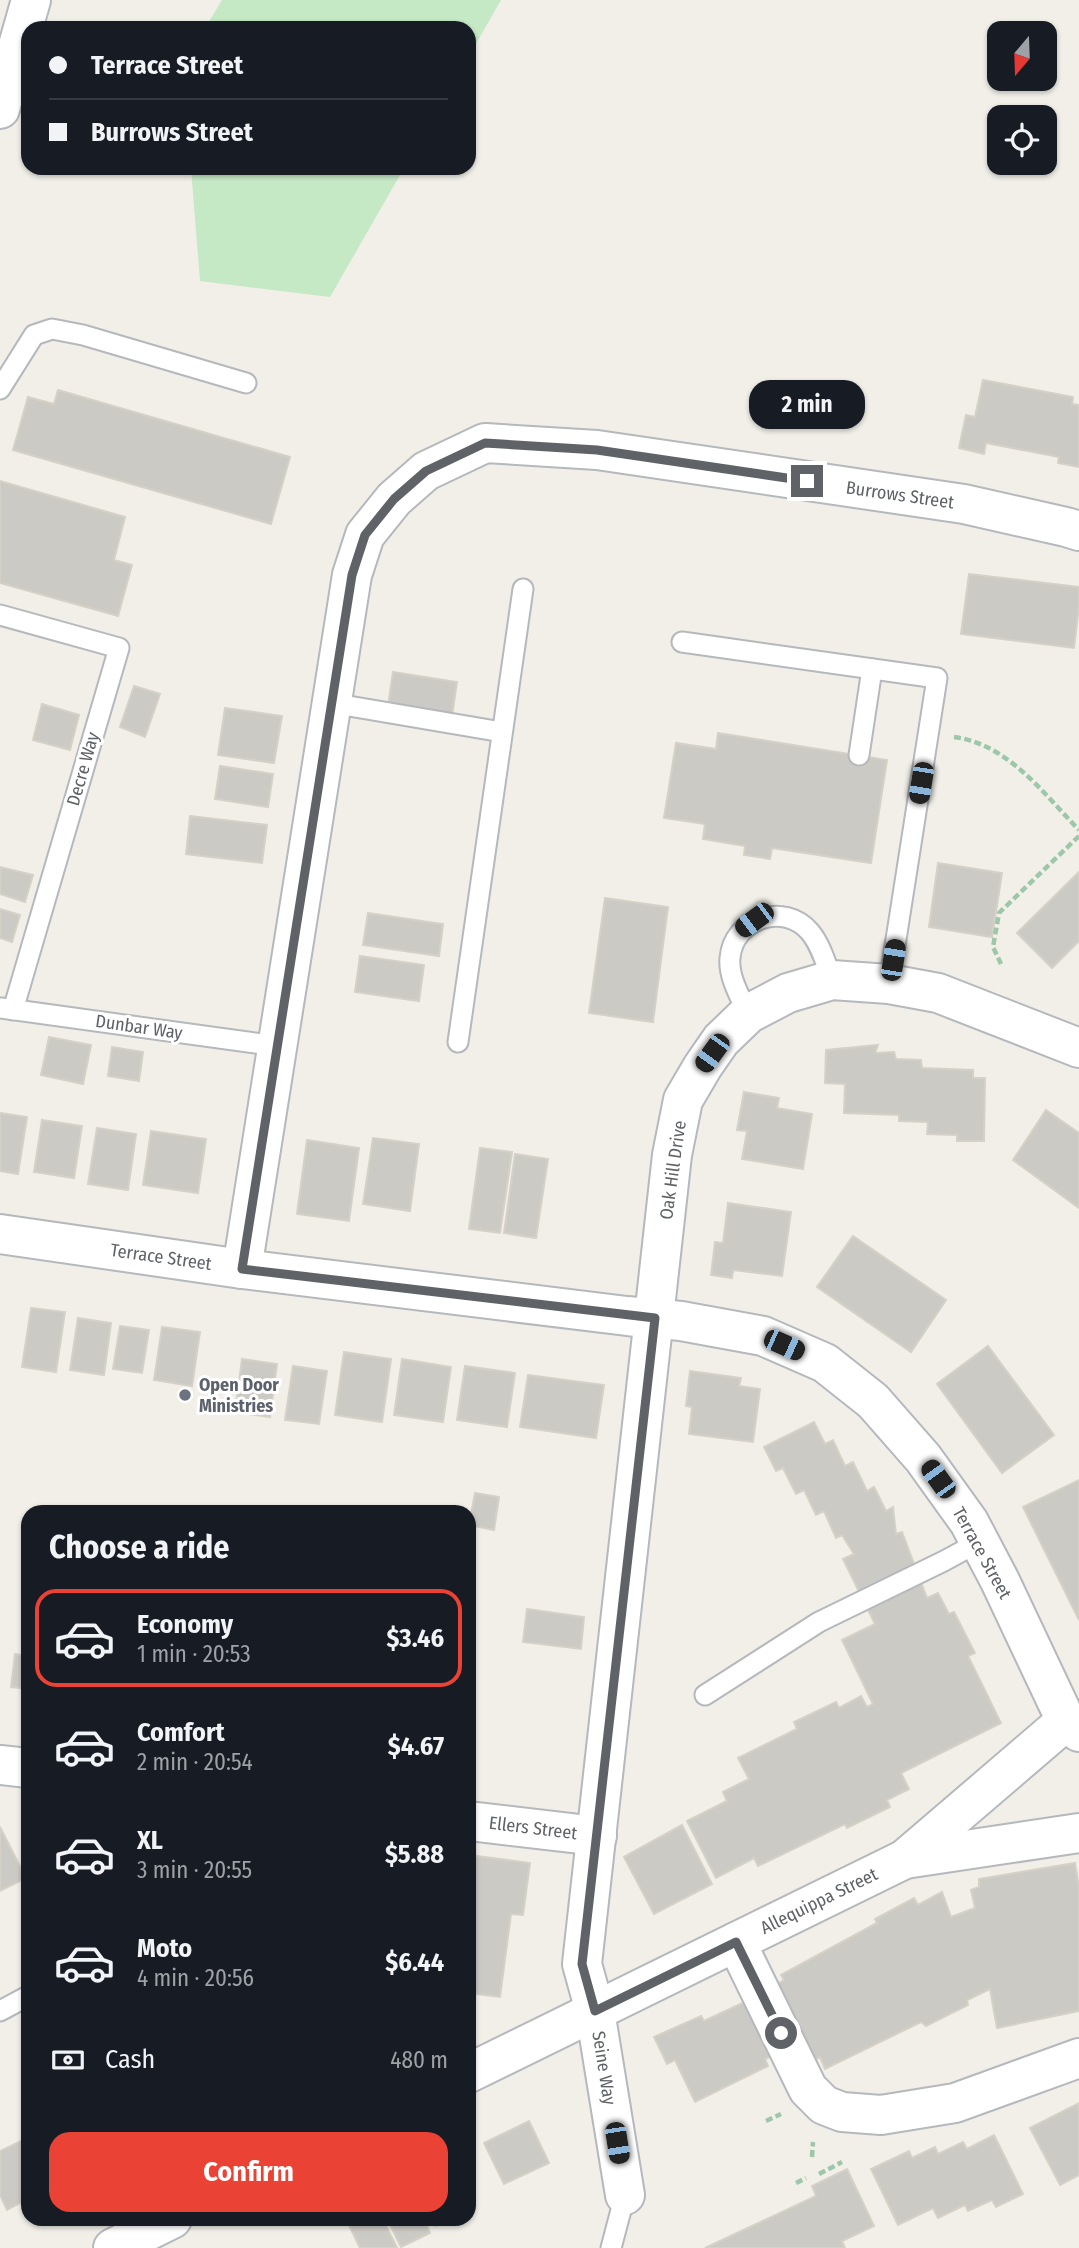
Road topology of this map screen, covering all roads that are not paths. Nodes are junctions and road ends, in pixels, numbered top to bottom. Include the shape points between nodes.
1 (31, 0) edge
2 (25, 21) edge
3 (21, 35) edge
4 (0, 109) edge
5 (246, 383) dead end
6 (0, 389) edge
7 (1079, 531) edge
8 (523, 589) dead end
9 (0, 615) edge
10 (682, 642) dead end
11 (872, 669) junction
12 (331, 704) junction
13 (502, 732) junction
14 (859, 755) dead end
15 (832, 980) junction
16 (889, 984) junction
17 (6, 1008) edge
18 (748, 1014) junction
19 (458, 1042) dead end
20 (277, 1046) junction
21 (1079, 1048) edge
22 (0, 1234) edge
23 (242, 1269) junction
24 (655, 1318) junction
25 (979, 1542) junction
26 (705, 1695) dead end
27 (1072, 1727) edge
28 (0, 1765) edge
29 (21, 1767) edge
30 (476, 1822) edge
31 (1079, 1833) edge
32 (597, 1836) junction
33 (905, 1858) junction
34 (736, 1942) junction
35 (21, 2000) edge
36 (0, 2011) edge
37 (595, 2011) junction
38 (1079, 2058) edge
39 (476, 2070) edge
40 (625, 2195) joint
41 (158, 2226) edge
42 (113, 2248) edge
43 (611, 2248) edge

1 - 2 street
3 - 4 street
5 - 6 lane via 52,329 34,334
7 - 12 street, Burrows Street via 964,504 597,450 485,443 426,471 394,499 365,535 352,575
8 - 13 lane
9 - 17 lane, Decre Way via 119,648
10 - 11 lane
11 - 14 lane
11 - 16 lane via 937,678
12 - 13 lane
12 - 20 street, Burrows Street
13 - 19 lane
15 - 16 street, Oak Hill Drive
15 - 18 street, Oak Hill Drive via 788,993
15 - 18 lane via 816,942 797,921 783,916 754,920 732,944 729,960
16 - 21 street, Oak Hill Drive via 938,993
17 - 20 lane, Dunbar Way
18 - 24 street, Oak Hill Drive via 721,1040 683,1100 672,1154
20 - 23 street, Burrows Street
22 - 23 street, Terrace Street
23 - 24 street, Terrace Street
24 - 25 street, Terrace Street via 763,1336 825,1363 873,1401 923,1458
24 - 32 street, Oak Hill Drive
25 - 26 lane via 819,1622
25 - 27 street, Terrace Street
27 - 33 street, Allequippa Street
28 - 29 street
30 - 32 street, Ellers Street
31 - 33 street, Allequippa Street
32 - 37 street, Seine Way via 582,1964
33 - 34 street, Allequippa Street
34 - 37 street, Allequippa Street
34 - 38 street via 808,2089 824,2105 842,2112 881,2115 956,2103
35 - 36 lane
37 - 39 street, Allequippa Street
37 - 40 street, Seine Way
40 - 43 lane, Seine Way
41 - 42 street

